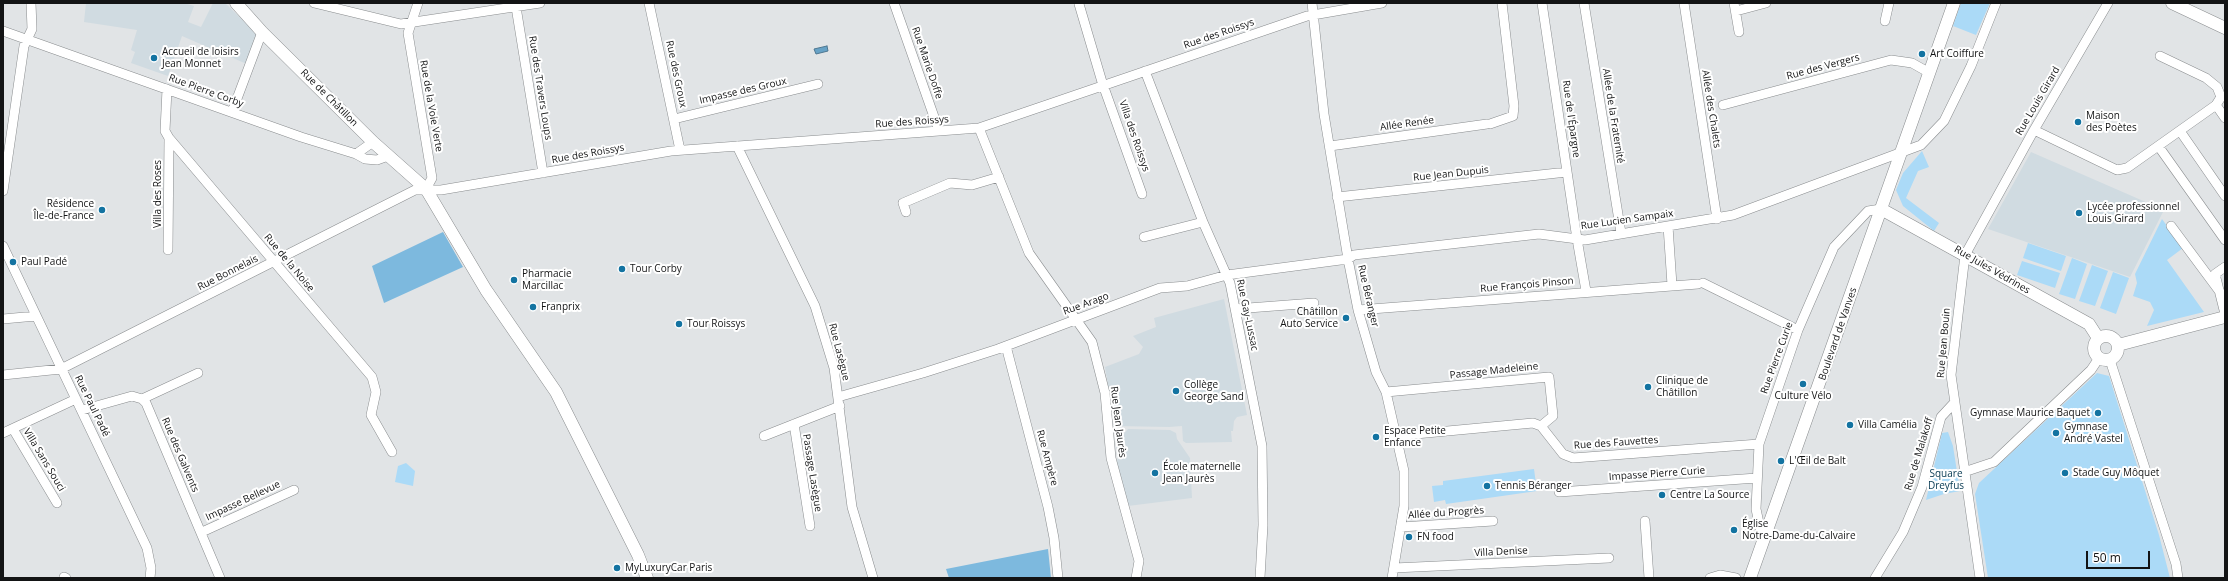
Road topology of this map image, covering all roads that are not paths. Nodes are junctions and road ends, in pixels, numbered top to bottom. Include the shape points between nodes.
1 (31, 3) edge
2 (236, 3) edge
3 (314, 3) edge
4 (418, 3) edge
5 (540, 3) edge
6 (650, 3) edge
7 (894, 3) edge
8 (1312, 3) edge
9 (1382, 3) edge
10 (1502, 3) edge
11 (1542, 3) edge
12 (1584, 3) edge
13 (1684, 3) edge
14 (1766, 3) edge
15 (1889, 3) edge
16 (1954, 3) edge
17 (1996, 3) edge
18 (2108, 3) edge
19 (2172, 3) edge
20 (1079, 4) dead end
21 (516, 7) junction
22 (1735, 7) edge
23 (1313, 14) junction
24 (1885, 21) dead end
25 (410, 24) junction
26 (2225, 28) edge
27 (3, 31) edge
28 (262, 32) junction
29 (1739, 32) dead end
30 (28, 40) junction
31 (2160, 56) dead end
32 (1145, 71) junction
33 (1928, 72) junction
34 (818, 84) dead end
35 (1103, 86) junction
36 (167, 89) junction
37 (1723, 105) dead end
38 (2216, 106) junction
39 (232, 112) junction
40 (2225, 118) edge
41 (674, 119) junction
42 (980, 128) junction
43 (2034, 130) junction
44 (939, 131) junction
45 (2180, 131) junction
46 (169, 138) junction
47 (374, 142) junction
48 (737, 146) junction
49 (1330, 146) junction
50 (2159, 147) junction
51 (680, 150) junction
52 (1901, 153) junction
53 (356, 154) junction
54 (388, 156) junction
55 (1567, 172) junction
56 (543, 173) junction
57 (999, 176) junction
58 (426, 189) junction
59 (3, 192) edge
60 (1142, 194) dead end
61 (2225, 196) edge
62 (1337, 197) junction
63 (1881, 208) junction
64 (1989, 210) joint
65 (906, 212) dead end
66 (1717, 219) junction
67 (1203, 222) junction
68 (1668, 226) junction
69 (2171, 226) dead end
70 (1621, 232) junction
71 (1144, 237) dead end
72 (1577, 239) junction
73 (2225, 240) edge
74 (3, 246) edge
75 (168, 250) dead end
76 (1965, 255) junction
77 (1348, 259) junction
78 (274, 262) junction
79 (2225, 267) edge
80 (1227, 275) junction
81 (1672, 285) junction
82 (1586, 291) junction
83 (2220, 292) junction
84 (1314, 304) dead end
85 (1235, 309) junction
86 (1358, 310) junction
87 (2225, 314) edge
88 (36, 316) junction
89 (2225, 317) edge
90 (3, 319) edge
91 (1076, 319) junction
92 (1798, 330) junction
93 (2098, 338) junction
94 (2118, 345) junction
95 (1006, 346) junction
96 (2104, 359) junction
97 (61, 369) junction
98 (198, 373) dead end
99 (3, 375) edge
100 (1386, 392) junction
101 (838, 397) junction
102 (76, 399) junction
103 (142, 399) junction
104 (1954, 403) junction
105 (840, 406) junction
106 (82, 410) junction
107 (794, 424) junction
108 (1541, 426) junction
109 (13, 429) junction
110 (3, 434) edge
111 (764, 436) dead end
112 (1394, 436) junction
113 (1759, 444) junction
114 (392, 452) dead end
115 (1964, 472) junction
116 (1757, 478) junction
117 (294, 490) dead end
118 (1559, 492) dead end
119 (57, 503) dead end
120 (1493, 521) dead end
121 (1645, 521) dead end
122 (810, 526) dead end
123 (1401, 527) junction
124 (202, 532) junction
125 (1763, 542) junction
126 (1609, 558) dead end
127 (1394, 568) junction
128 (1722, 577) edge
129 (150, 578) edge
130 (220, 578) edge
131 (647, 578) edge
132 (873, 578) edge
133 (1058, 578) edge
134 (1136, 578) edge
135 (1260, 578) edge
136 (1392, 578) edge
137 (1649, 578) edge
138 (1710, 578) edge
139 (1736, 578) edge
140 (1750, 578) edge
141 (1875, 578) edge
142 (1980, 578) edge
143 (2178, 578) edge

1 - 30 street via 32,29
2 - 28 main road, Rue de Châtillon
3 - 25 street
4 - 25 street
5 - 21 street
6 - 41 street, Rue des Groux
7 - 44 street, Rue Marie Doffe
8 - 23 street, Rue Béranger
9 - 23 street, Rue des Roissys
10 - 49 street, Allée Renée via 1513,116 1488,124
11 - 55 street, Rue de l'Épargne
12 - 70 street, Allée de la Fraternité
13 - 66 street, Allée des Chalets
14 - 22 street
15 - 24 street
16 - 33 main road, Boulevard de Vanves
17 - 52 street, Rue Lucien Sampaix via 1971,66 1941,126 1921,145
18 - 43 street, Rue Louis Girard
19 - 26 main road
20 - 35 street, Villa des Roissys
21 - 25 street
21 - 56 street, Rue des Travers Loups
22 - 29 street
23 - 32 street, Rue des Roissys
23 - 49 street, Rue Béranger
25 - 58 street, Rue de la Voie Verte via 408,33 432,178
27 - 30 street, Rue Pierre Corby
28 - 39 street
28 - 47 main road, Rue de Châtillon
30 - 36 street, Rue Pierre Corby
30 - 59 street via 24,46
31 - 38 street via 2206,78 2217,88 2221,97
32 - 35 street, Rue des Roissys
32 - 67 street, Rue Gay-Lussac
33 - 37 street, Rue des Vergers via 1912,63 1891,60
33 - 52 main road, Boulevard de Vanves
34 - 41 street, Impasse des Groux
35 - 42 street, Rue des Roissys
35 - 60 street, Villa des Roissys
36 - 39 street, Rue Pierre Corby
36 - 46 street, Rue de la Noise via 165,131
38 - 40 street
38 - 45 street
39 - 53 street, Rue Pierre Corby
41 - 51 street, Rue des Groux
42 - 44 street, Rue des Roissys
42 - 57 street, Rue Jean Jaurès
43 - 50 street via 2117,170 2127,168
43 - 64 street, Rue Louis Girard
44 - 48 street, Rue des Roissys
45 - 50 street
45 - 61 street
46 - 75 street, Villa des Roses
46 - 78 street, Rue de la Noise
47 - 53 street
47 - 54 main road, Rue de Châtillon
48 - 51 street, Rue des Roissys
48 - 101 street, Rue Lasègue via 815,306 834,368
49 - 62 street, Rue Béranger
50 - 73 street
51 - 56 street, Rue des Roissys
52 - 63 main road, Boulevard de Vanves
52 - 66 street, Rue Lucien Sampaix
53 - 54 street, Rue Pierre Corby via 365,159 378,160
54 - 58 main road, Rue de Châtillon
55 - 62 street, Rue Jean Dupuis
55 - 72 street, Rue de l'Épargne
56 - 58 street, Rue des Roissys via 441,190
57 - 65 street via 972,185 950,183 903,203
57 - 91 street, Rue Jean Jaurès via 1029,253
58 - 78 street, Rue Bonnelais via 415,190
58 - 131 main road, Rue de Châtillon via 486,290 556,392 638,555
62 - 77 street, Rue Béranger
63 - 76 main road, Rue Jules Védrines
63 - 92 street, Rue Pierre Curie via 1868,211 1834,247
63 - 125 main road, Boulevard de Vanves
64 - 76 street, Rue Jean Bouin
66 - 68 street, Rue Lucien Sampaix
67 - 71 street
67 - 80 street, Rue Gay-Lussac
68 - 70 street, Rue Lucien Sampaix
68 - 81 street
69 - 83 street
70 - 72 street, Rue Lucien Sampaix via 1585,240
72 - 77 street, Rue Lucien Sampaix via 1539,234 1354,255
72 - 82 street, Rue de l'Épargne
74 - 88 street, Rue Paul Padé
76 - 93 main road, Rue Jules Védrines via 2088,324
76 - 104 street, Rue Jean Bouin via 1951,375
77 - 80 street, Rue Arago
77 - 86 street, Rue Béranger
78 - 97 street, Rue Bonnelais
78 - 114 street, Rue de la Noise via 372,377 376,392 371,415
79 - 83 street via 2215,274
80 - 85 street, Rue Gay-Lussac
80 - 91 street, Rue Arago via 1187,286 1160,288
81 - 82 street, Rue François Pinson
81 - 92 street, Rue François Pinson via 1700,284
82 - 86 street, Rue François Pinson
83 - 87 street
84 - 85 street
85 - 135 street, Rue Gay-Lussac via 1262,446 1263,525
86 - 100 street, Rue Béranger via 1376,372
88 - 90 street
88 - 97 street, Rue Paul Padé
89 - 94 main road
91 - 95 street, Rue Arago
91 - 134 street, Rue Jean Jaurès via 1091,340 1105,393 1111,458 1139,560
92 - 113 street, Rue Pierre Curie
93 - 94 main road via 2109,336 2116,340
93 - 96 main road via 2094,349
94 - 96 main road via 2116,354
95 - 101 street, Rue Arago via 923,374
95 - 133 street, Rue Ampère via 1048,507
96 - 115 street via 1994,462
96 - 143 street via 2176,564
97 - 99 street
97 - 102 street, Rue Paul Padé
98 - 103 street
100 - 108 street, Passage Madeleine via 1549,377 1554,416
100 - 112 street, Rue Béranger
101 - 105 street, Rue Lasègue
102 - 106 street, Rue Paul Padé
102 - 109 street
103 - 106 street via 132,396
103 - 124 street, Rue des Galvents via 146,403
104 - 115 street, Rue Jean Bouin
104 - 141 street, Rue de Malakoff via 1941,417 1922,487 1903,532
105 - 107 street, Passage Lasègue
105 - 132 street, Rue Lasègue via 852,507
106 - 129 street, Rue Paul Padé via 147,548
107 - 111 street, Passage Lasègue
107 - 122 street, Passage Lasègue
108 - 112 street via 1533,422
108 - 113 street, Rue des Fauvettes via 1563,454 1573,458
109 - 110 street
109 - 119 street, Villa Sans Souci
112 - 123 street, Rue Béranger via 1404,470
113 - 116 street, Rue Pierre Curie
115 - 142 street, Rue Jean Bouin
116 - 118 street, Impasse Pierre Curie
116 - 125 street, Rue Pierre Curie via 1756,509
117 - 124 street, Impasse Bellevue
120 - 123 street, Allée du Progrès
121 - 137 street
123 - 127 street, Rue Béranger
124 - 130 street, Rue des Galvents
125 - 140 main road, Boulevard de Vanves
126 - 127 street, Villa Denise
127 - 136 street, Rue Béranger
128 - 138 street
128 - 139 street

